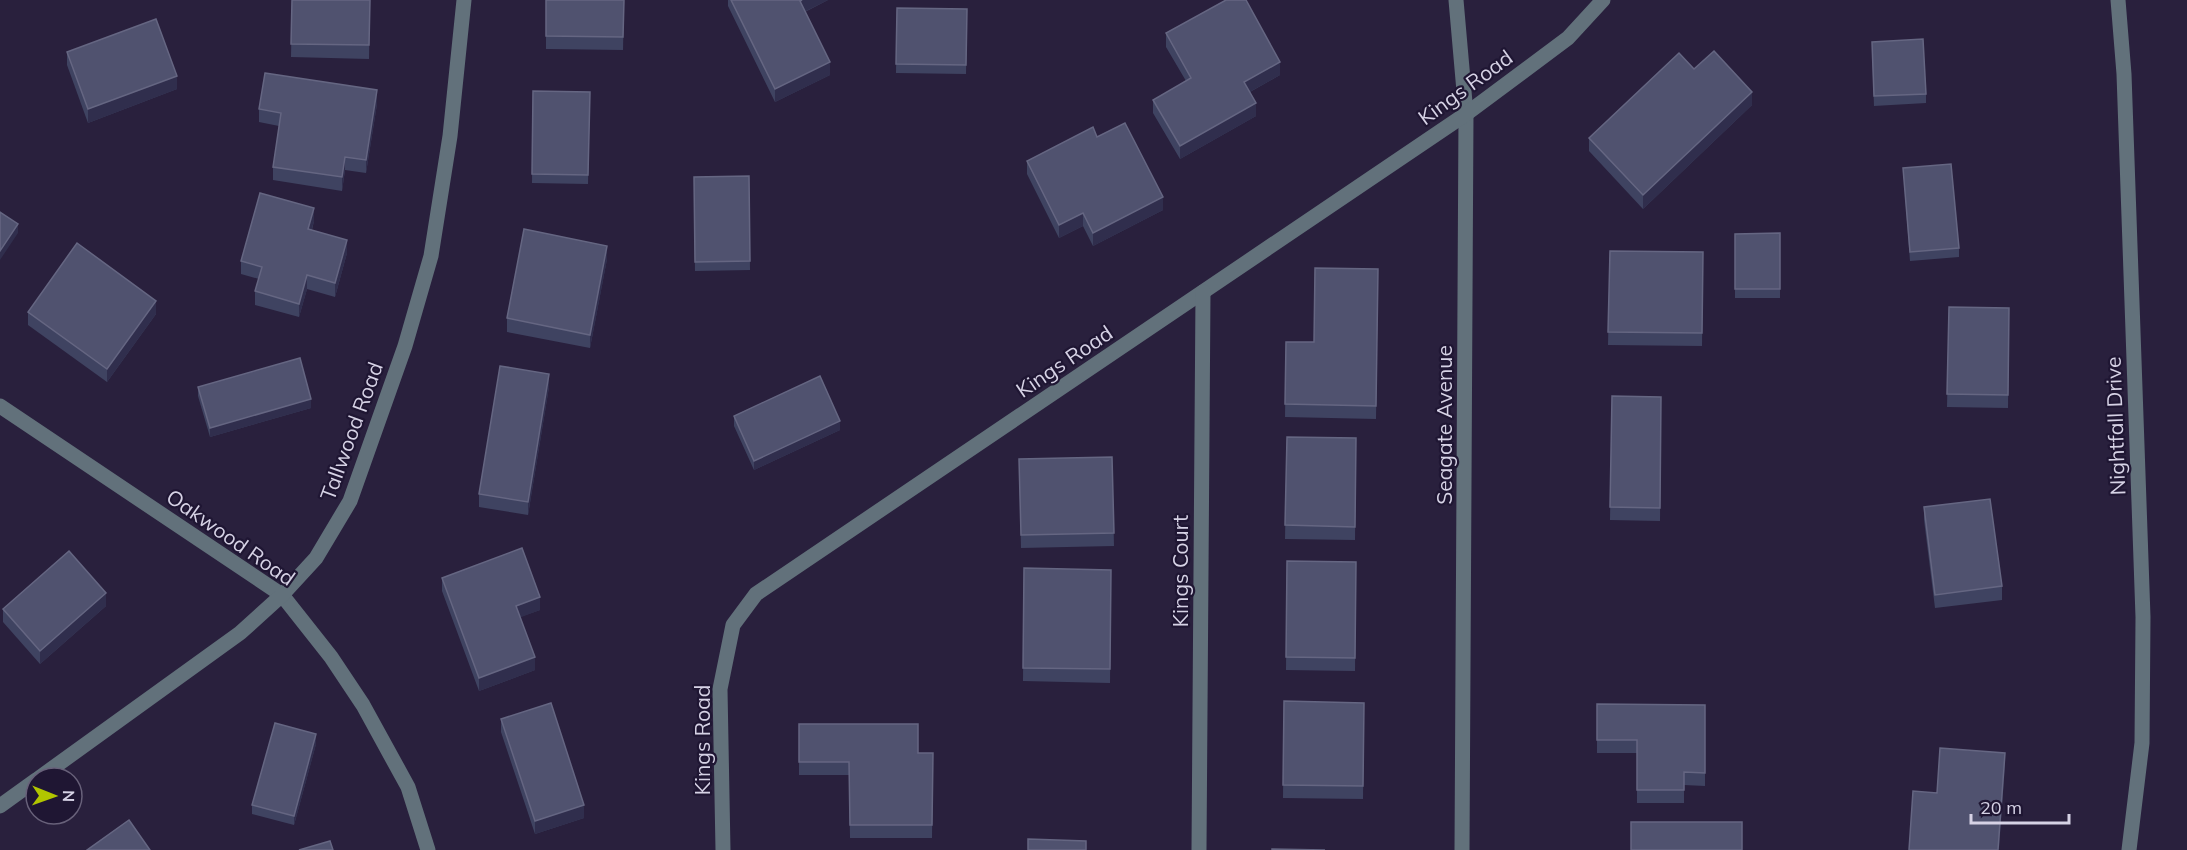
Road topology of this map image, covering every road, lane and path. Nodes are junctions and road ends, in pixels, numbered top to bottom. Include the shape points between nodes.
1 (464, 0) edge
2 (1456, 0) edge
3 (1603, 0) edge
4 (2118, 0) edge
5 (1466, 114) junction
6 (1203, 292) junction
7 (0, 406) edge
8 (282, 595) junction
9 (55, 766) edge
10 (24, 788) edge
11 (0, 806) edge
12 (428, 850) edge
13 (723, 850) edge
14 (1199, 850) edge
15 (1462, 850) edge
16 (2129, 850) edge

1 - 8 street, Tallwood Road via 450,136 431,256 405,346 350,501 316,558
2 - 5 street, Seagate Avenue
3 - 5 street, Kings Road via 1568,38
4 - 16 street, Nightfall Drive via 2143,617 2142,742
5 - 6 street, Kings Road
5 - 15 street, Seagate Avenue
6 - 13 street, Kings Road via 756,594 733,625 720,689
6 - 14 street, Kings Court
7 - 8 street, Oakwood Road
8 - 9 street, Tallwood Road via 240,633
8 - 12 street, Oakwood Road via 363,705 408,787
10 - 11 street, Tallwood Road

